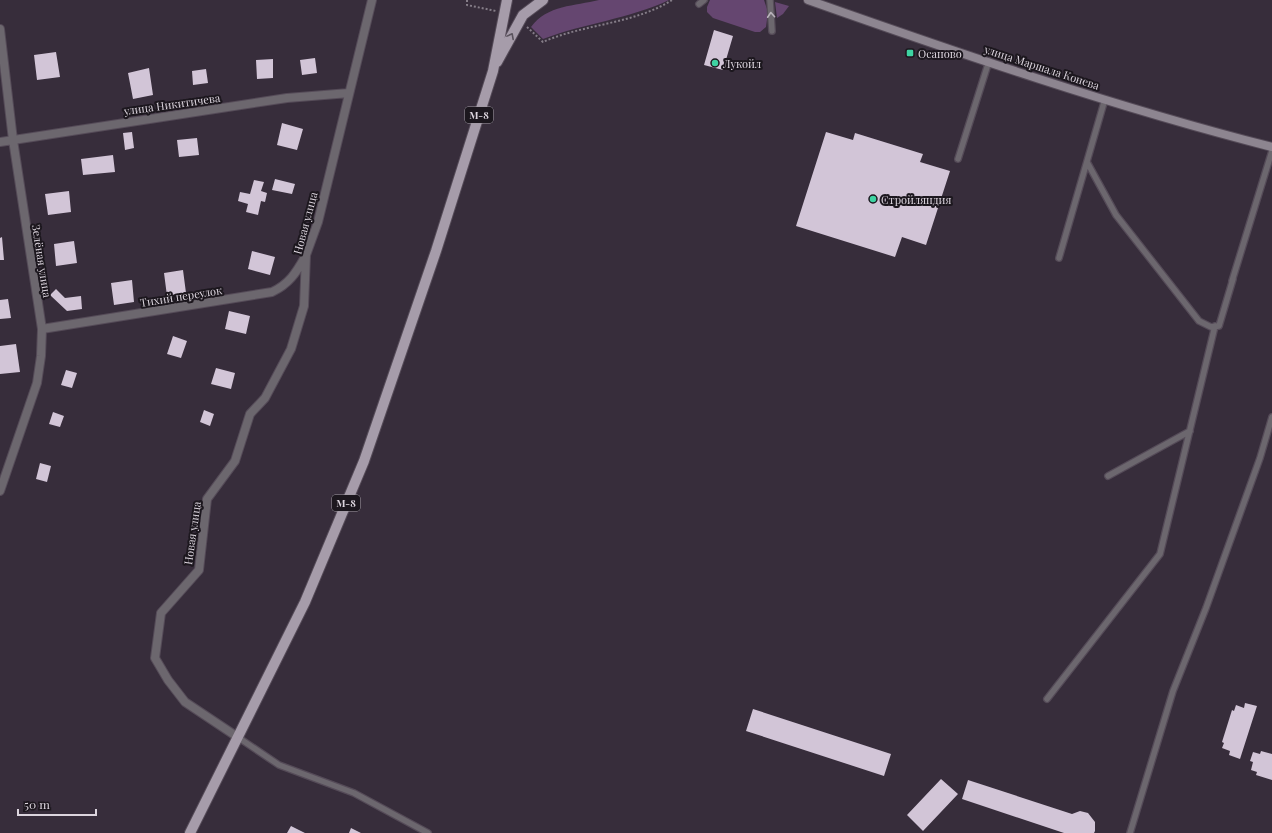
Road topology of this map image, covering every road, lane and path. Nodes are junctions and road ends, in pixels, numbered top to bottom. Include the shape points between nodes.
1 (372, 0) edge
2 (467, 0) edge
3 (507, 0) edge
4 (543, 0) edge
5 (672, 0) edge
6 (770, 0) edge
7 (808, 0) edge
8 (498, 12) dead end
9 (524, 25) dead end
10 (0, 28) edge
11 (772, 31) dead end
12 (989, 61) junction
13 (493, 71) junction
14 (348, 93) junction
15 (1104, 99) junction
16 (13, 140) junction
17 (0, 142) edge
18 (1272, 147) edge
19 (1272, 151) edge
20 (958, 159) dead end
21 (1087, 162) junction
22 (306, 255) junction
23 (1059, 258) dead end
24 (1233, 279) junction
25 (1229, 292) dead end
26 (1216, 326) junction
27 (42, 329) junction
28 (1272, 418) edge
29 (1190, 431) junction
30 (1108, 476) dead end
31 (0, 491) edge
32 (1047, 700) dead end
33 (239, 738) junction
34 (190, 833) edge
35 (428, 833) edge
36 (1130, 833) edge

1 - 14 street, Новая улица
2 - 8 path via 467,5
3 - 13 main road, М-8
13 -> 4 main road, М-8 via 523,15
5 - 9 path via 624,19 570,32 543,42
11 -> 6 lane
7 - 12 main road, улица Маршала Конева via 914,38
10 - 16 street, Зелёная улица
12 - 15 main road, улица Маршала Конева
12 - 20 lane
13 - 33 main road, М-8 via 436,251 364,461 305,602
14 - 16 street, улица Никитичева via 287,98
14 - 22 street, Новая улица via 318,222
15 - 18 main road, улица Маршала Конева via 1196,128
15 - 21 lane
16 - 17 street, улица Никитичева
16 - 27 street, Зелёная улица
19 - 24 lane
21 - 23 lane
21 - 26 lane via 1116,215 1189,308 1199,320 1211,327
22 - 27 street, Тихий переулок via 296,275 283,287 272,292
22 - 33 street, Новая улица via 304,306 291,349 265,398 250,414 235,460 206,499 198,570 161,613 155,658 168,680 185,702
24 - 25 lane
24 - 26 lane via 1219,326
26 - 29 lane
27 - 31 street, Зелёная улица via 42,356 37,383
28 - 36 lane via 1206,608 1173,691
29 - 30 lane
29 - 32 lane via 1160,554
33 - 34 main road, М-8
33 - 35 lane via 279,765 354,793

